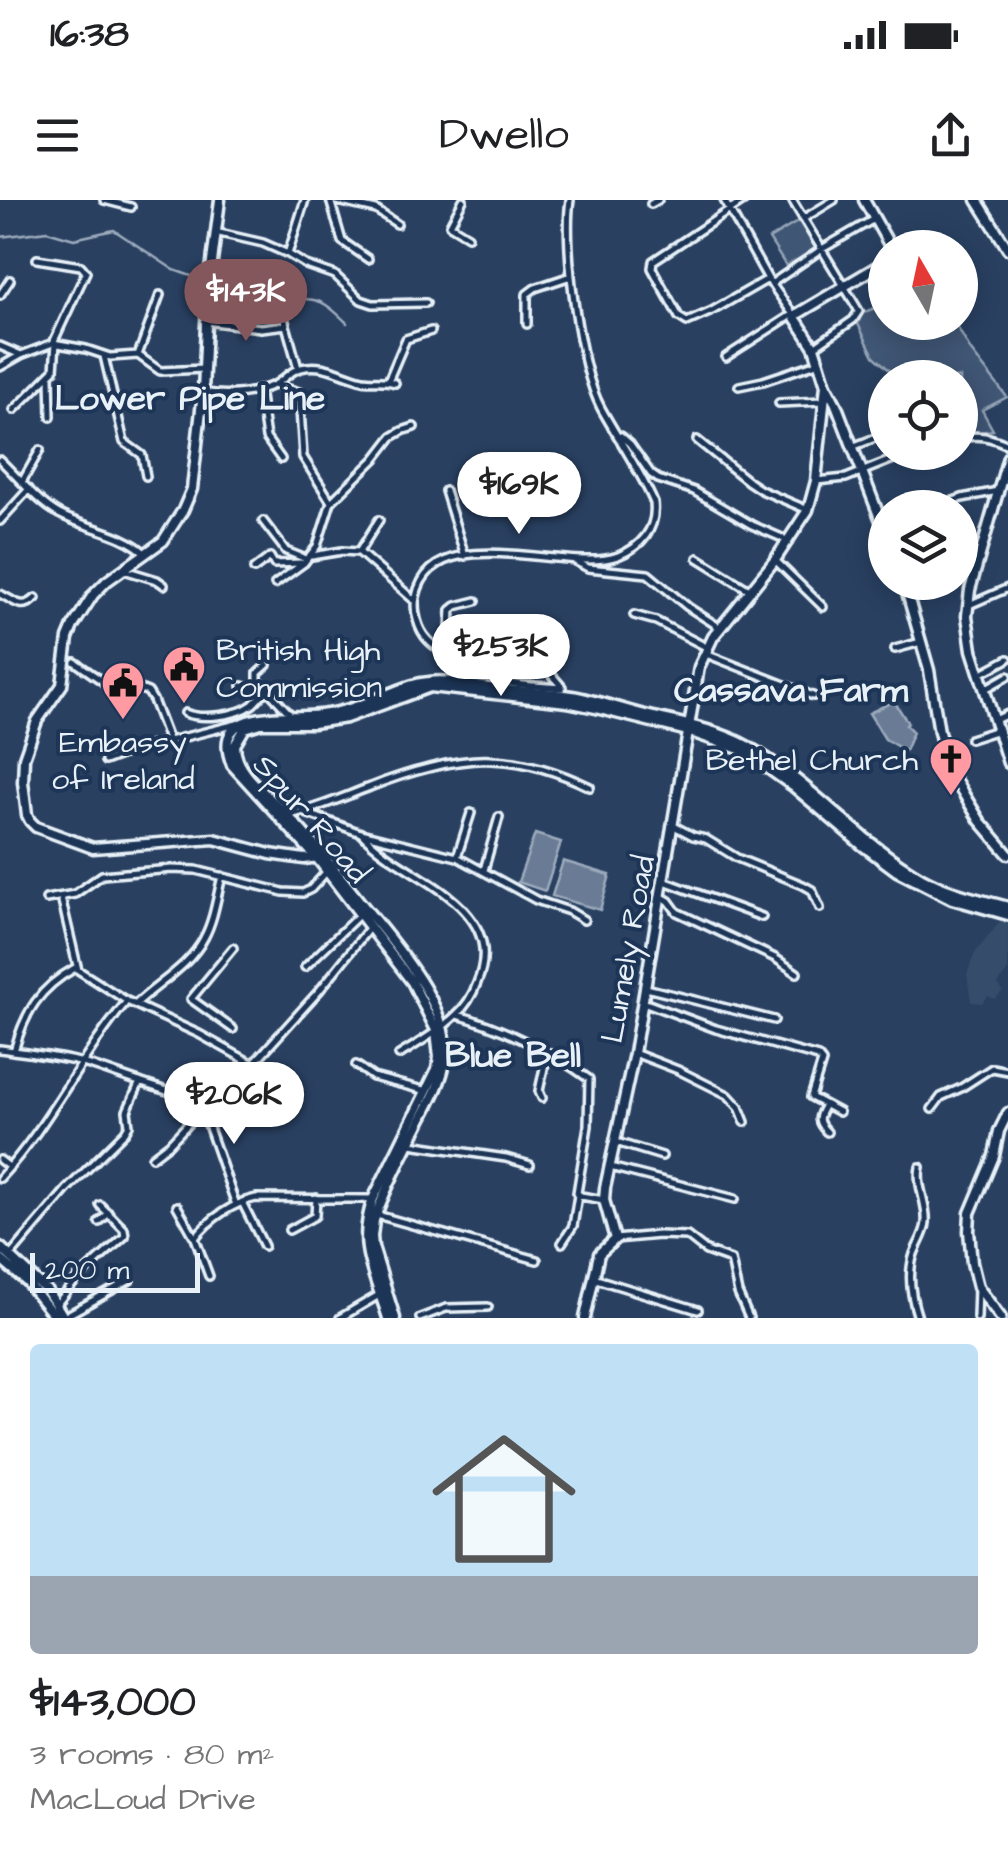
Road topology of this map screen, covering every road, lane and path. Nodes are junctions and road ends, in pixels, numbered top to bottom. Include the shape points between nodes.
1 (104, 200) edge
2 (220, 200) edge
3 (305, 200) edge
4 (332, 200) edge
5 (463, 200) edge
6 (570, 200) edge
7 (724, 200) edge
8 (745, 200) edge
9 (792, 200) edge
10 (834, 200) edge
11 (864, 200) edge
12 (977, 200) edge
13 (131, 207) dead end
14 (729, 210) junction
15 (804, 219) junction
16 (874, 219) junction
17 (398, 224) dead end
18 (880, 230) edge
19 (215, 232) junction
20 (468, 236) dead end
21 (822, 249) junction
22 (1008, 249) edge
23 (288, 254) junction
24 (37, 259) dead end
25 (368, 260) dead end
26 (868, 272) edge
27 (571, 276) junction
28 (10, 280) dead end
29 (769, 282) junction
30 (844, 285) junction
31 (0, 295) edge
32 (160, 295) dead end
33 (426, 303) dead end
34 (282, 311) dead end
35 (794, 315) junction
36 (206, 321) junction
37 (527, 324) dead end
38 (286, 325) junction
39 (431, 331) dead end
40 (54, 343) junction
41 (0, 346) edge
42 (814, 347) junction
43 (138, 355) junction
44 (21, 356) junction
45 (104, 356) junction
46 (726, 357) dead end
47 (820, 362) junction
48 (0, 367) edge
49 (298, 368) junction
50 (204, 369) junction
51 (50, 376) junction
52 (275, 385) junction
53 (826, 385) junction
54 (740, 386) dead end
55 (259, 388) junction
56 (203, 392) junction
57 (824, 401) junction
58 (779, 403) dead end
59 (14, 410) dead end
60 (51, 417) dead end
61 (414, 427) dead end
62 (618, 434) junction
63 (978, 436) edge
64 (697, 440) dead end
65 (868, 441) edge
66 (1008, 445) edge
67 (852, 447) junction
68 (40, 450) dead end
69 (1008, 458) edge
70 (280, 459) dead end
71 (0, 460) edge
72 (871, 470) edge
73 (862, 474) junction
74 (146, 476) dead end
75 (816, 481) junction
76 (22, 482) junction
77 (29, 489) junction
78 (868, 490) edge
79 (445, 491) dead end
80 (998, 492) junction
81 (978, 495) edge
82 (331, 502) junction
83 (808, 510) junction
84 (379, 520) dead end
85 (0, 521) edge
86 (263, 521) dead end
87 (789, 540) junction
88 (359, 552) junction
89 (146, 555) junction
90 (464, 556) junction
91 (698, 558) dead end
92 (306, 559) junction
93 (573, 559) junction
94 (774, 560) junction
95 (254, 569) dead end
96 (124, 570) junction
97 (275, 584) dead end
98 (164, 585) dead end
99 (1008, 588) edge
100 (751, 590) junction
101 (0, 594) edge
102 (36, 598) dead end
103 (415, 600) junction
104 (909, 600) edge
105 (476, 601) dead end
106 (968, 605) junction
107 (823, 607) dead end
108 (634, 615) dead end
109 (526, 621) dead end
110 (720, 628) junction
111 (922, 642) junction
112 (894, 649) dead end
113 (705, 650) junction
114 (1008, 659) edge
115 (457, 660) junction
116 (75, 662) dead end
117 (267, 665) dead end
118 (979, 674) junction
119 (1008, 676) edge
120 (242, 686) dead end
121 (413, 688) junction
122 (562, 688) junction
123 (985, 690) junction
124 (265, 692) junction
125 (570, 696) junction
126 (814, 696) dead end
127 (185, 713) dead end
128 (1008, 714) edge
129 (293, 716) junction
130 (241, 723) junction
131 (996, 725) junction
132 (689, 728) junction
133 (211, 732) junction
134 (229, 739) junction
135 (970, 739) dead end
136 (169, 742) junction
137 (1006, 747) edge
138 (104, 762) dead end
139 (1008, 763) edge
140 (590, 787) dead end
141 (266, 799) junction
142 (304, 812) junction
143 (472, 813) dead end
144 (285, 817) junction
145 (499, 817) dead end
146 (673, 825) junction
147 (361, 833) junction
148 (1008, 854) edge
149 (320, 857) junction
150 (457, 857) junction
151 (329, 868) junction
152 (484, 870) junction
153 (222, 876) junction
154 (664, 881) junction
155 (661, 896) junction
156 (61, 897) junction
157 (46, 898) dead end
158 (356, 902) junction
159 (982, 905) junction
160 (1008, 907) edge
161 (820, 908) dead end
162 (360, 914) junction
163 (1008, 915) edge
164 (762, 917) dead end
165 (584, 920) dead end
166 (373, 924) junction
167 (233, 948) dead end
168 (76, 968) junction
169 (305, 968) dead end
170 (797, 973) dead end
171 (646, 988) junction
172 (127, 1001) junction
173 (643, 1002) junction
174 (136, 1004) junction
175 (457, 1014) junction
176 (774, 1020) dead end
177 (439, 1028) junction
178 (234, 1029) dead end
179 (0, 1049) edge
180 (14, 1051) junction
181 (634, 1053) junction
182 (547, 1054) junction
183 (399, 1055) dead end
184 (81, 1063) junction
185 (253, 1064) junction
186 (356, 1066) dead end
187 (1008, 1071) edge
188 (140, 1082) junction
189 (427, 1092) junction
190 (542, 1098) dead end
191 (199, 1099) junction
192 (825, 1106) junction
193 (932, 1108) dead end
194 (202, 1109) junction
195 (839, 1112) dead end
196 (1008, 1113) edge
197 (746, 1122) dead end
198 (827, 1132) dead end
199 (616, 1142) junction
200 (406, 1143) junction
201 (662, 1156) dead end
202 (152, 1158) dead end
203 (0, 1160) edge
204 (530, 1164) dead end
205 (10, 1167) junction
206 (610, 1167) junction
207 (920, 1168) dead end
208 (0, 1178) edge
209 (578, 1194) junction
210 (316, 1198) junction
211 (373, 1199) junction
212 (735, 1199) dead end
213 (604, 1200) junction
214 (239, 1203) junction
215 (100, 1205) dead end
216 (176, 1206) dead end
217 (109, 1213) junction
218 (372, 1213) junction
219 (99, 1222) dead end
220 (289, 1230) dead end
221 (195, 1238) junction
222 (615, 1238) junction
223 (562, 1243) dead end
224 (264, 1246) dead end
225 (0, 1247) edge
226 (5, 1257) edge
227 (537, 1260) dead end
228 (209, 1276) dead end
229 (593, 1278) junction
230 (130, 1280) dead end
231 (978, 1286) junction
232 (384, 1292) junction
233 (56, 1305) junction
234 (488, 1308) dead end
235 (698, 1310) dead end
236 (56, 1318) edge
237 (64, 1318) edge
238 (340, 1318) edge
239 (392, 1318) edge
240 (420, 1318) edge
241 (585, 1318) edge
242 (749, 1318) edge
243 (918, 1318) edge
244 (977, 1318) edge
245 (1001, 1318) edge

1 - 13 street
2 - 19 street
3 - 23 street
4 - 17 street via 376,210
4 - 25 street via 342,241
5 - 20 street via 450,225
6 - 27 street
7 - 14 street
8 - 14 street
9 - 15 street
10 - 15 street
11 - 16 street
12 - 22 street
14 - 29 street
14 - 29 street via 651,264 683,320
15 - 21 street
16 - 18 street
16 - 21 street
19 - 23 street
19 - 36 street
21 - 29 street
21 - 30 street
23 - 33 street via 335,275 361,300
24 - 40 street via 86,272
26 - 30 street
27 - 37 street via 528,294
27 - 62 street via 592,388
28 - 31 street
29 - 35 street
30 - 35 street
30 - 42 street via 858,315
32 - 43 street
34 - 38 street
35 - 42 street
35 - 46 street
36 - 38 street
36 - 50 street
38 - 49 street
39 - 49 street via 406,340 391,382
40 - 44 street
40 - 45 street
40 - 51 street
41 - 44 street
42 - 47 street
43 - 45 street
43 - 50 street via 160,371
44 - 48 street
45 - 74 street via 124,442 142,454
47 - 53 street
47 - 54 street
49 - 52 street
50 - 56 street
51 - 59 street
51 - 60 street
52 - 55 street
52 - 82 street via 299,392 303,457
53 - 57 street
53 - 67 street
55 - 56 street
55 - 70 street via 266,438
56 - 89 street via 192,490 170,532
57 - 58 street
57 - 75 street
61 - 82 street via 392,437
62 - 87 street via 651,474
62 - 93 street via 654,504 650,532 611,558
63 - 66 street
64 - 83 street via 761,490
65 - 67 street
67 - 73 street
68 - 76 street
69 - 80 street
71 - 76 street
72 - 73 street
73 - 75 street
73 - 78 street
75 - 83 street
76 - 77 street
77 - 85 street
77 - 89 street via 57,512 131,542
79 - 90 street
80 - 81 street
80 - 106 street
82 - 92 street via 321,538
83 - 87 street
84 - 88 street
86 - 92 street via 286,551
87 - 94 street
88 - 92 street
88 - 103 street
89 - 96 street
90 - 93 street
90 - 103 street via 434,567
91 - 100 street
92 - 95 street via 274,564 270,557
92 - 97 street
93 - 110 street via 588,568 648,574
94 - 100 street
94 - 107 street
96 - 98 street
96 - 149 street via 93,595 72,626 62,685 32,733 22,768 30,822 93,848 214,839 270,854
99 - 106 street
100 - 110 street
101 - 102 street via 24,605
103 - 115 street via 426,639
104 - 111 street
105 - 115 street via 451,610
106 - 118 street
108 - 113 street
109 - 122 street
110 - 113 street
111 - 112 street
111 - 148 street via 950,770
113 - 126 street
113 - 132 street, Lumely Road
114 - 118 street
115 - 122 street via 494,680
116 - 136 street via 108,685 148,692
117 - 124 street via 257,676
118 - 123 street
119 - 123 street
120 - 124 street
121 - 125 street, Spur Road via 434,681
121 - 129 street, Spur Road via 352,709
121 - 132 street, Spur Road via 567,702
121 - 141 street, Spur Road via 346,718 245,728 235,745 238,762
122 - 125 street
123 - 131 street
124 - 127 street via 243,710 201,718
124 - 129 street
125 - 132 street, Spur Road
128 - 131 street
129 - 130 street, Spur Road
130 - 133 street
130 - 134 street, Spur Road
131 - 135 street
131 - 137 street
132 - 146 street, Lumely Road
132 - 159 street, Spur Road via 742,750 796,784 897,871
133 - 134 street
133 - 136 street
134 - 141 street, Spur Road via 232,766
136 - 138 street
137 - 139 street
140 - 142 street via 548,771 481,760 395,778
141 - 144 street, Spur Road
142 - 144 street
142 - 147 street
143 - 150 street
144 - 149 street, Spur Road
145 - 152 street
146 - 154 street, Lumely Road
146 - 161 street via 812,890
147 - 150 street
147 - 175 street via 446,894 480,932 483,967
149 - 151 street, Spur Road
150 - 152 street
151 - 153 street via 303,893 292,894
151 - 158 street, Spur Road
152 - 165 street
153 - 156 street via 184,869 102,875
153 - 174 street via 198,948
154 - 155 street, Lumely Road
154 - 164 street
155 - 170 street via 691,920
155 - 171 street, Lumely Road
156 - 157 street
156 - 168 street
158 - 162 street, Spur Road
158 - 166 street, Spur Road
159 - 160 street, Spur Road
159 - 163 street, Spur Road
162 - 166 street, Spur Road
162 - 169 street
166 - 177 street, Spur Road via 427,994
166 - 185 street
167 - 178 street via 191,999
168 - 172 street
168 - 180 street via 30,1006
171 - 173 street, Lumely Road
171 - 176 street
172 - 174 street
172 - 184 street
173 - 181 street, Lumely Road
173 - 192 street via 818,1057 811,1097
174 - 185 street
175 - 177 street
175 - 182 street
177 - 183 street
177 - 189 street, Spur Road via 439,1057
177 - 200 street, Spur Road via 446,1041 443,1071
179 - 180 street
180 - 184 street
181 - 197 street via 728,1095
181 - 199 street, Lumely Road
182 - 190 street
182 - 209 street via 590,1082
184 - 188 street
184 - 205 street
185 - 191 street via 232,1100
186 - 189 street
187 - 193 street via 992,1068
188 - 191 street
188 - 226 street via 125,1132
189 - 200 street, Spur Road
191 - 194 street
192 - 195 street
192 - 198 street via 818,1123
194 - 202 street
194 - 214 street
196 - 231 street via 970,1213
199 - 201 street
199 - 206 street, Lumely Road
200 - 204 street
200 - 211 street, Spur Road
200 - 218 street, Spur Road
203 - 205 street
205 - 208 street
206 - 212 street
206 - 213 street, Lumely Road
207 - 243 street via 926,1228 910,1278
209 - 213 street
209 - 223 street via 573,1226
210 - 211 street
210 - 214 street
210 - 220 street via 315,1216
211 - 218 street, Spur Road
213 - 222 street, Lumely Road
214 - 221 street
214 - 224 street
215 - 217 street
216 - 221 street
217 - 219 street
217 - 233 street via 125,1236
218 - 227 street
218 - 232 street, Spur Road
221 - 228 street
222 - 229 street via 599,1254
222 - 242 street via 688,1236 728,1258
225 - 226 street
226 - 233 street
226 - 236 street
229 - 235 street
229 - 241 street
230 - 237 street
231 - 244 street
231 - 245 street
232 - 238 street
232 - 239 street, Spur Road
233 - 237 street
234 - 240 street via 446,1308

